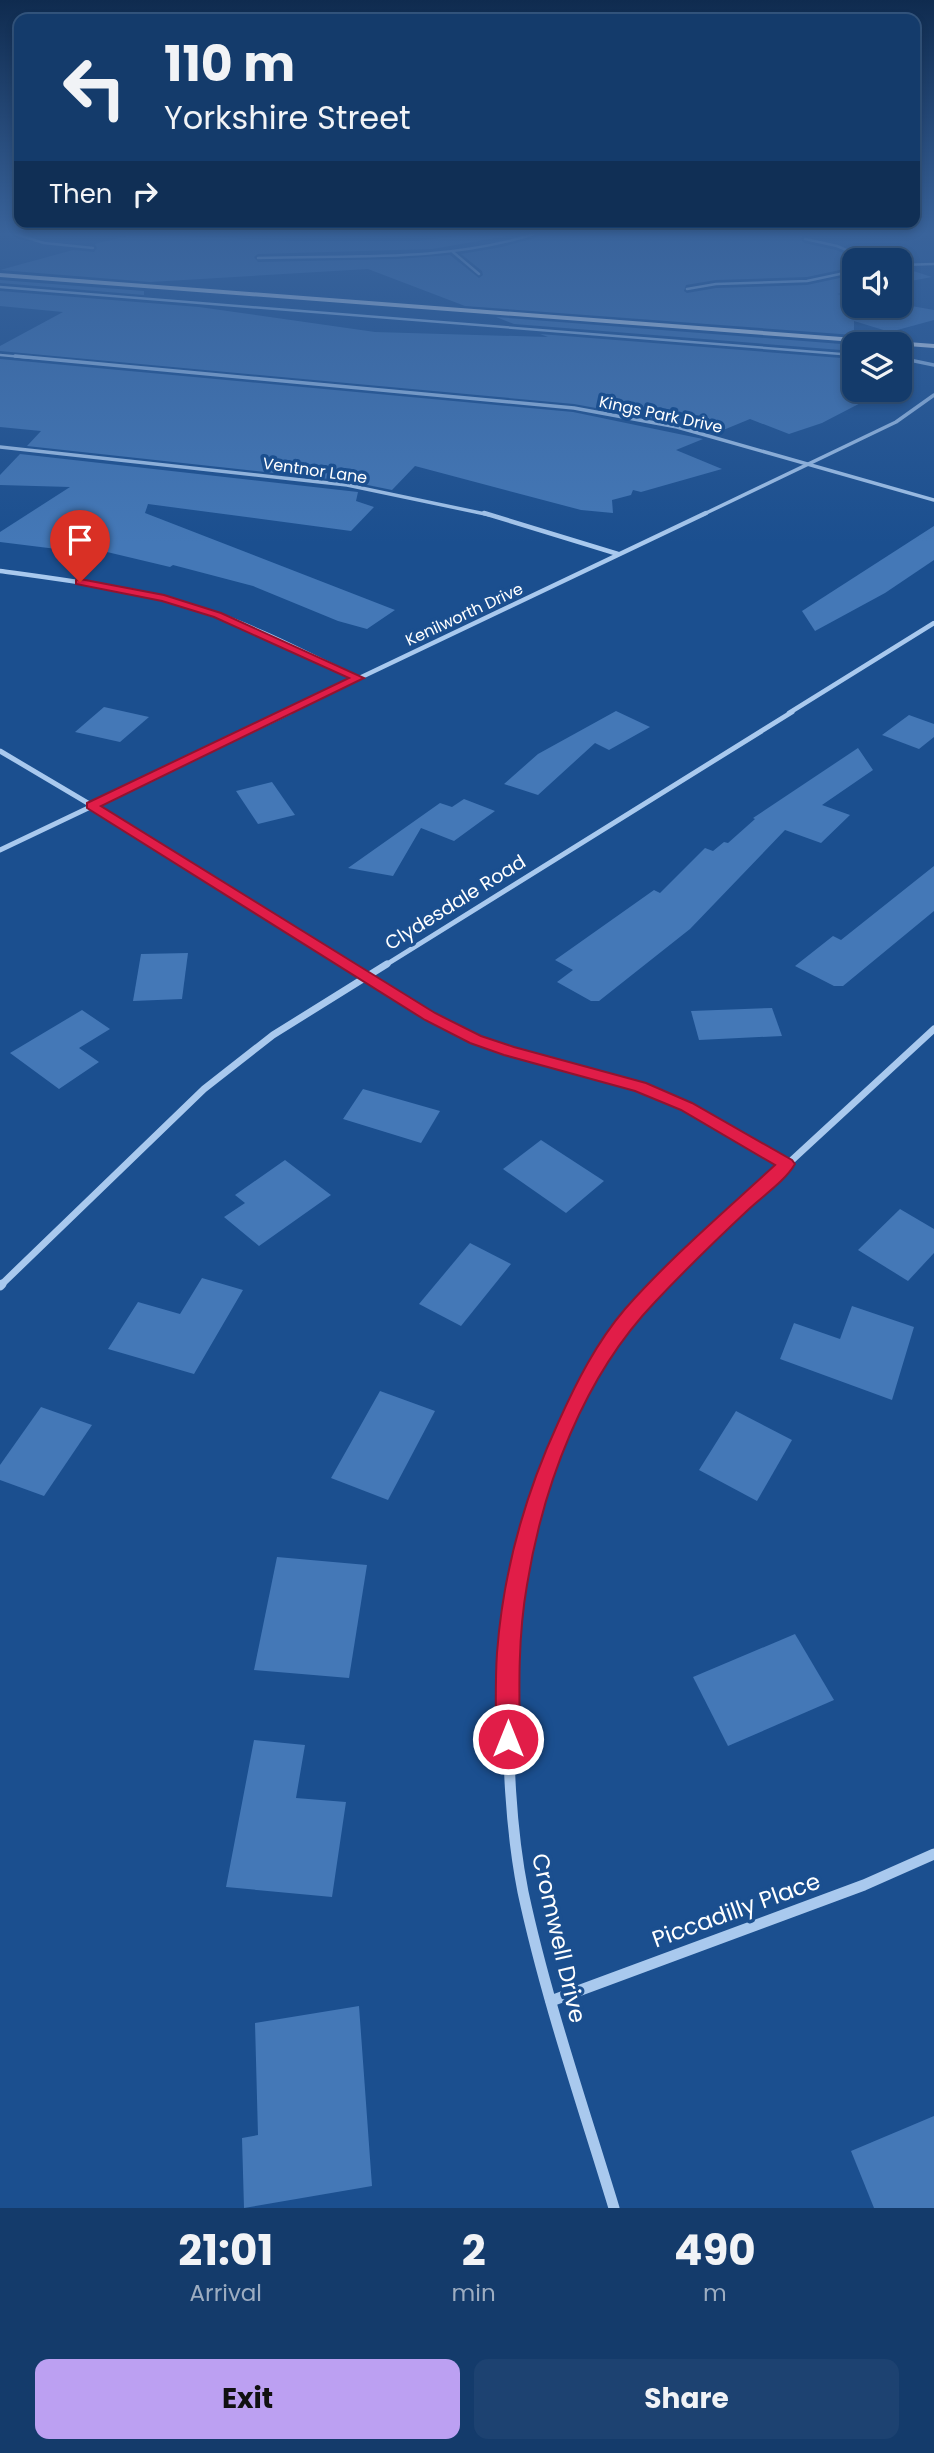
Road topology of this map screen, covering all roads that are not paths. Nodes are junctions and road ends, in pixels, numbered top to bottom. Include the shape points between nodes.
1 (632, 337) edge
2 (714, 337) edge
3 (816, 337) edge
4 (934, 346) edge
5 (842, 347) edge
6 (912, 352) edge
7 (842, 354) edge
8 (934, 354) edge
9 (0, 355) edge
10 (912, 360) edge
11 (934, 365) edge
12 (934, 395) edge
13 (0, 447) edge
14 (809, 464) junction
15 (934, 500) edge
16 (619, 555) junction
17 (0, 572) edge
18 (934, 623) edge
19 (358, 678) junction
20 (0, 751) edge
21 (92, 806) junction
22 (0, 850) edge
23 (366, 976) junction
24 (934, 1029) edge
25 (786, 1164) junction
26 (0, 1286) edge
27 (934, 1854) edge
28 (551, 2001) junction
29 (614, 2208) edge

1 - 7 street
2 - 5 main road
3 - 4 main road
6 - 8 main road
9 - 14 street, Kings Park Drive via 574,408 677,427
10 - 11 street
12 - 14 street, Kenilworth Drive via 897,422
13 - 16 street, Ventnor Lane via 347,485 481,512
14 - 15 street, Kings Park Drive
14 - 16 street, Kenilworth Drive
16 - 19 street, Kenilworth Drive
17 - 19 street via 164,598 217,615
18 - 23 street, Clydesdale Road
19 - 21 street, Kenilworth Drive
20 - 21 street
21 - 22 street, Kenilworth Drive
21 - 23 street
23 - 25 street via 476,1039 640,1087 686,1107
23 - 26 street, Clydesdale Road via 273,1035 204,1089
24 - 25 street, Cromwell Drive
25 - 28 street, Cromwell Drive via 686,1258 608,1346 586,1381 547,1470 528,1529 508,1655 508,1767 523,1890
27 - 28 street, Piccadilly Place via 864,1885
28 - 29 street, Cromwell Drive

